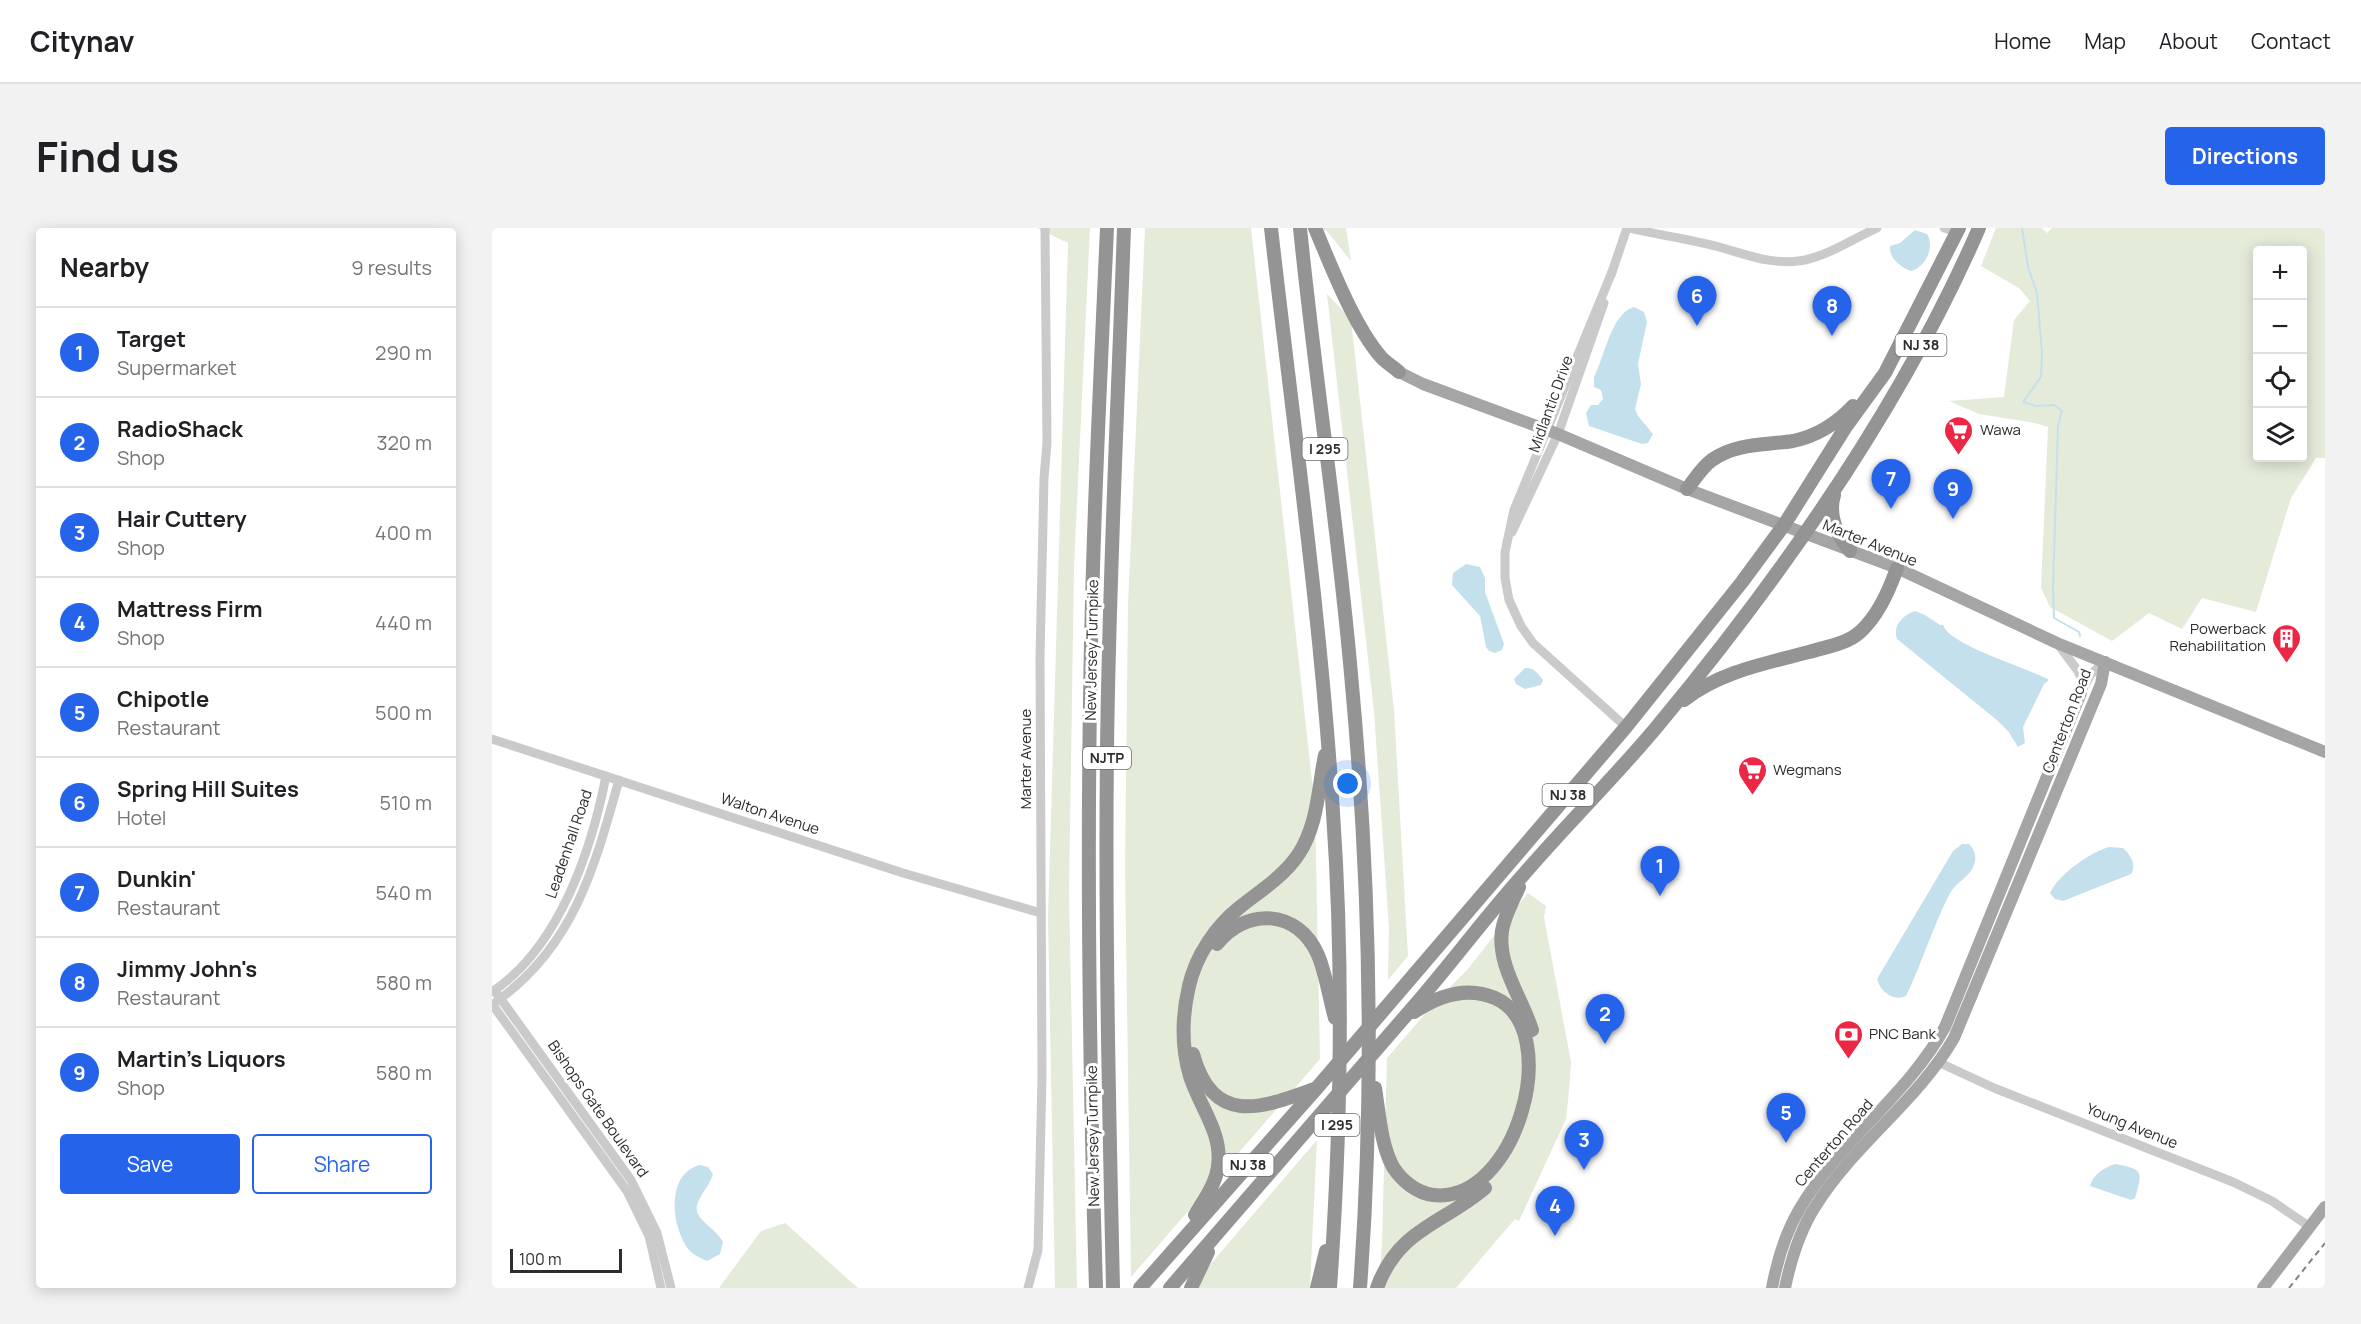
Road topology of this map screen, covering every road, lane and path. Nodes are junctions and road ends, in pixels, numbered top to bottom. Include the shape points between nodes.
1 (1045, 228) edge
2 (1107, 228) edge
3 (1124, 228) edge
4 (1271, 228) edge
5 (1300, 228) edge
6 (1315, 228) edge
7 (1628, 228) edge
8 (1877, 228) edge
9 (1979, 228) edge
10 (1954, 229) edge
11 (1399, 372) joint
12 (1885, 373) junction
13 (1552, 432) junction
14 (1837, 485) junction
15 (1688, 489) junction
16 (1784, 525) junction
17 (1805, 533) junction
18 (1850, 551) junction
19 (1897, 568) junction
20 (2057, 643) junction
21 (2105, 662) junction
22 (2081, 693) junction
23 (1669, 712) junction
24 (1626, 727) junction
25 (1328, 738) junction
26 (492, 740) edge
27 (2325, 752) edge
28 (606, 776) junction
29 (620, 780) junction
30 (1524, 874) junction
31 (1041, 913) junction
32 (557, 919) junction
33 (567, 925) junction
34 (494, 998) edge
35 (1392, 1031) junction
36 (1340, 1038) junction
37 (1369, 1060) junction
38 (1938, 1062) junction
39 (1316, 1089) junction
40 (2325, 1207) edge
41 (1334, 1211) junction
42 (2310, 1227) junction
43 (1221, 1228) junction
44 (1180, 1240) junction
45 (661, 1288) edge
46 (671, 1288) edge
47 (1028, 1288) edge
48 (1096, 1288) edge
49 (1113, 1288) edge
50 (1140, 1288) edge
51 (1170, 1288) edge
52 (1191, 1288) edge
53 (1317, 1288) edge
54 (1330, 1288) edge
55 (1359, 1288) edge
56 (1377, 1288) edge
57 (1772, 1288) edge
58 (1785, 1288) edge
59 (2264, 1288) edge

1 - 31 street, Marter Avenue via 1047,443 1041,645
2 - 48 highway, New Jersey Turnpike / NJTP via 1090,715 1089,927
3 - 49 highway, New Jersey Turnpike / NJTP via 1110,552 1107,749
4 - 25 highway, I 295
5 - 37 highway, I 295 via 1356,728
6 - 11 highway via 1361,325 1382,357
7 - 8 street via 1785,262 1828,252
7 - 13 street, Midlantic Drive via 1599,319
9 - 14 highway, NJ 38 via 1924,339
10 - 12 highway, NJ 38
11 - 13 main road, Marter Avenue
12 - 15 highway via 1825,430 1794,441 1722,454 1705,466
12 - 16 highway, NJ 38
13 - 15 main road, Marter Avenue
13 - 24 street, Midlantic Drive via 1530,499 1507,542 1505,578 1509,600 1533,643
14 - 17 highway, NJ 38
14 - 18 highway via 1831,509 1838,533
15 - 16 main road, Marter Avenue
16 - 17 main road, Marter Avenue
16 - 24 highway, NJ 38
17 - 18 main road, Marter Avenue
17 - 23 highway, NJ 38
18 - 19 main road, Marter Avenue
19 - 20 main road, Marter Avenue
19 - 23 highway via 1873,618 1856,636 1722,678 1695,691
20 - 21 main road, Marter Avenue
20 - 22 street via 2078,671
21 - 22 street, Centerton Road via 2091,674
21 - 27 main road, Marter Avenue
21 - 38 main road, Centerton Road via 2101,684 1960,1025
22 - 57 main road, Centerton Road via 1946,1027 1917,1070 1807,1198 1785,1240
23 - 30 highway, NJ 38
24 - 39 highway, NJ 38
25 - 36 highway, I 295 via 1337,882
25 - 44 highway via 1306,841 1284,872 1213,935 1190,982 1183,1019 1185,1058 1214,1130 1219,1165 1215,1181
26 - 28 street, Walton Avenue
28 - 29 street, Walton Avenue
28 - 32 street, Leadenhall Road via 573,888
29 - 31 street, Walton Avenue via 884,867
29 - 33 street, Leadenhall Road via 589,880
30 - 35 highway, NJ 38
30 - 56 highway via 1502,929 1502,939 1504,960 1528,1017 1535,1047 1535,1078 1525,1123 1508,1160 1491,1183 1408,1239 1396,1252
31 - 47 street, Marter Avenue via 1038,1250
32 - 33 street, Leadenhall Road
32 - 34 street, Leadenhall Road
33 - 34 street, Leadenhall Road via 534,968
34 - 45 street, Bishops Gate Boulevard via 627,1191 649,1236
34 - 46 street, Bishops Gate Boulevard via 639,1193 662,1247
35 - 37 highway via 1425,1005 1463,993 1485,994 1499,1000 1521,1022 1529,1054 1524,1099 1508,1147 1486,1177 1459,1194 1444,1196 1415,1189 1402,1179 1387,1153
35 - 43 highway, NJ 38
36 - 39 highway via 1318,955 1301,931 1277,919 1248,920 1235,926 1213,948 1199,981 1192,1018 1193,1053 1203,1081 1224,1101 1251,1107
36 - 41 highway, I 295
37 - 55 highway, I 295
38 - 42 street, Young Avenue via 2240,1185
38 - 58 main road, Centerton Road via 1819,1201 1800,1236
39 - 44 highway, NJ 38
40 - 42 main road
41 - 53 highway
41 - 54 highway, I 295
42 - 59 main road
43 - 51 highway, NJ 38
43 - 52 highway
44 - 50 highway, NJ 38

